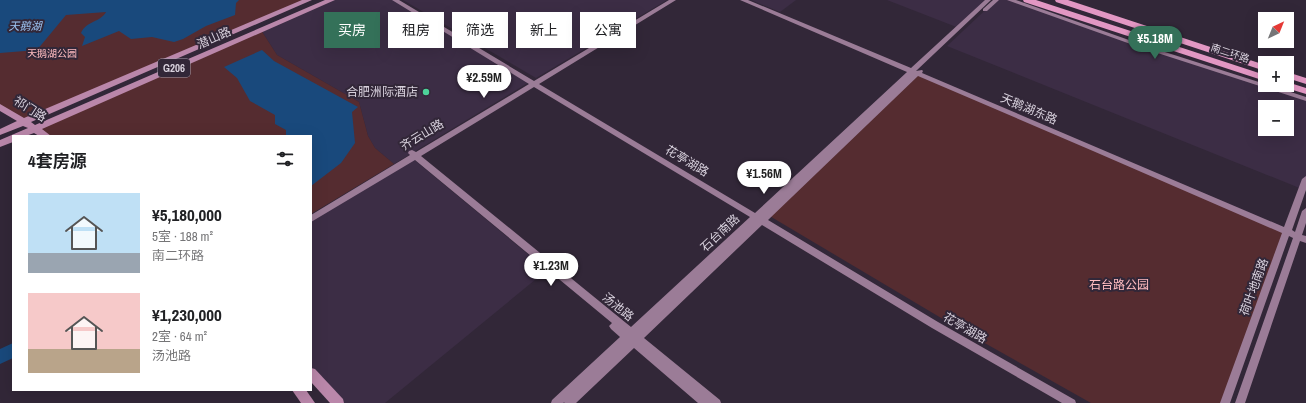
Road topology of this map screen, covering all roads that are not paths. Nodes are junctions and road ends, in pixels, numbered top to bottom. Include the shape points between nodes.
1 (308, 0) edge
2 (330, 0) edge
3 (395, 0) edge
4 (667, 0) edge
5 (673, 0) edge
6 (743, 0) edge
7 (988, 0) edge
8 (996, 0) edge
9 (1010, 0) edge
10 (1027, 0) edge
11 (1059, 0) edge
12 (1127, 33) junction
13 (1182, 59) junction
14 (1258, 66) edge
15 (914, 73) junction
16 (1258, 76) edge
17 (1294, 77) edge
18 (1306, 81) edge
19 (533, 83) junction
20 (1294, 87) edge
21 (1306, 91) edge
22 (1306, 100) edge
23 (0, 107) edge
24 (24, 122) junction
25 (35, 128) junction
26 (2, 129) edge
27 (20, 135) edge
28 (45, 135) edge
29 (12, 136) edge
30 (12, 138) edge
31 (0, 144) edge
32 (412, 156) junction
33 (1306, 179) edge
34 (1306, 211) edge
35 (312, 213) edge
36 (312, 218) edge
37 (759, 218) junction
38 (1287, 232) junction
39 (1302, 239) edge
40 (632, 338) junction
41 (312, 374) edge
42 (299, 391) edge
43 (309, 403) edge
44 (338, 403) edge
45 (556, 403) edge
46 (569, 403) edge
47 (706, 403) edge
48 (716, 403) edge
49 (1071, 403) edge
50 (1225, 403) edge
51 (1240, 403) edge

1 - 24 main road, 潜山路 / G206
2 - 25 main road, 潜山路 / G206
3 - 19 street, 花亭湖路
4 - 19 street
5 - 19 street
6 - 15 street, 天鹅湖东路
7 - 15 street, 石台南路
8 - 15 street, 石台南路
9 - 13 street
10 - 12 highway, 南二环路
11 - 14 highway, 南二环路
12 - 13 highway
12 - 16 highway, 南二环路
13 - 22 street
15 - 37 street, 石台南路
15 - 38 street, 天鹅湖东路
17 - 18 highway
19 - 32 street
19 - 37 street, 花亭湖路
20 - 21 highway
23 - 24 main road, 祁门路
24 - 25 main road, 祁门路
24 - 26 main road, 潜山路 / G206
25 - 27 main road, 潜山路 / G206
25 - 28 main road, 祁门路
26 - 29 main road
30 - 31 main road
32 - 35 street, 齐云山路
32 - 36 street
32 - 40 street, 汤池路
33 - 38 street, 荷叶地南路
34 - 39 street, 荷叶地南路
37 - 40 street, 石台南路
37 - 49 street, 花亭湖路
38 - 39 street, 天鹅湖东路
38 - 50 street, 荷叶地南路
39 - 51 street, 荷叶地南路
40 - 45 street, 石台南路
40 - 46 street, 石台南路
40 - 47 street, 汤池路
40 - 48 street, 汤池路
41 - 44 main road
42 - 43 main road

